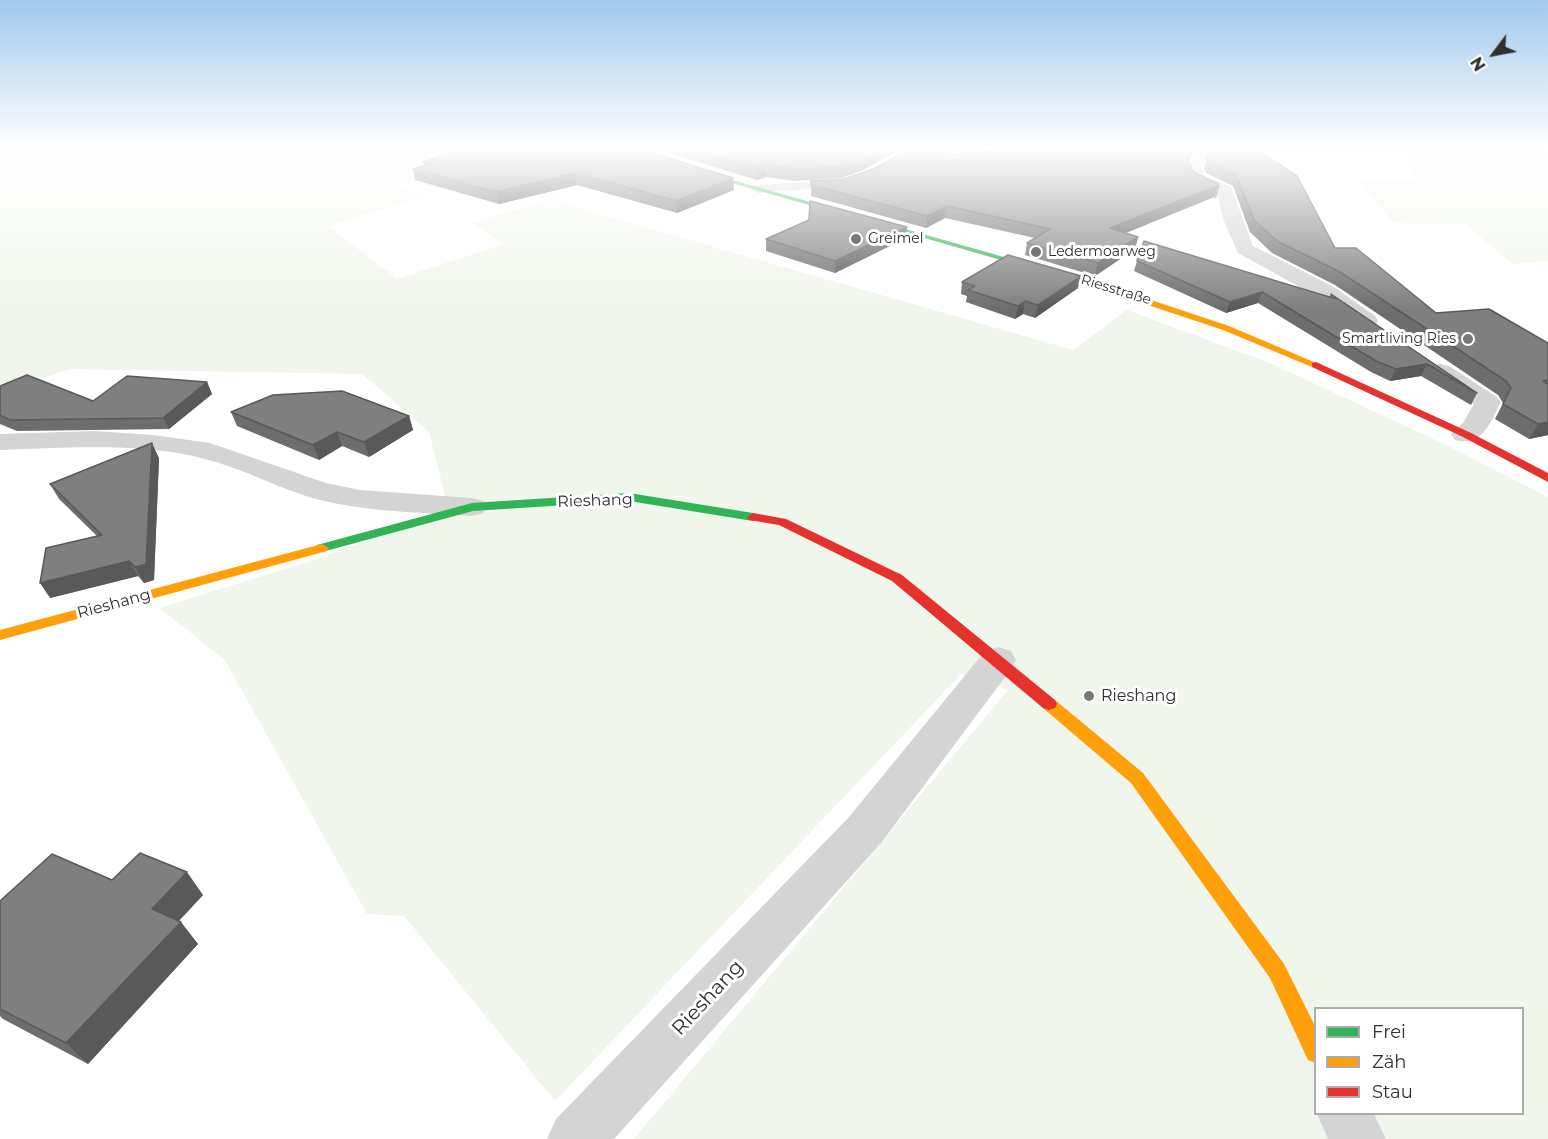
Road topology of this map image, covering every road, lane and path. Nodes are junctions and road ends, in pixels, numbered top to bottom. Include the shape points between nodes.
1 (805, 202) edge
2 (1228, 202) edge
3 (1388, 336) edge
4 (1424, 360) edge
5 (1465, 434) junction
6 (0, 442) edge
7 (1548, 478) edge
8 (472, 507) junction
9 (0, 635) edge
10 (998, 660) junction
11 (1314, 1048) edge
12 (1346, 1115) edge
13 (576, 1139) edge
14 (1357, 1139) edge

1 - 5 main road, Riesstraße via 1158,304 1348,378
2 - 3 street via 1245,249 1326,292
4 - 5 street via 1488,402 1474,428
5 - 7 main road, Riesstraße
6 - 8 street, Rieshang via 153,443 210,451 339,495
8 - 9 main road, Rieshang
8 - 10 main road, Rieshang via 629,497 782,522 897,578
10 - 11 main road, Rieshang via 1137,778 1277,971
10 - 13 street, Rieshang via 865,830
12 - 14 street

